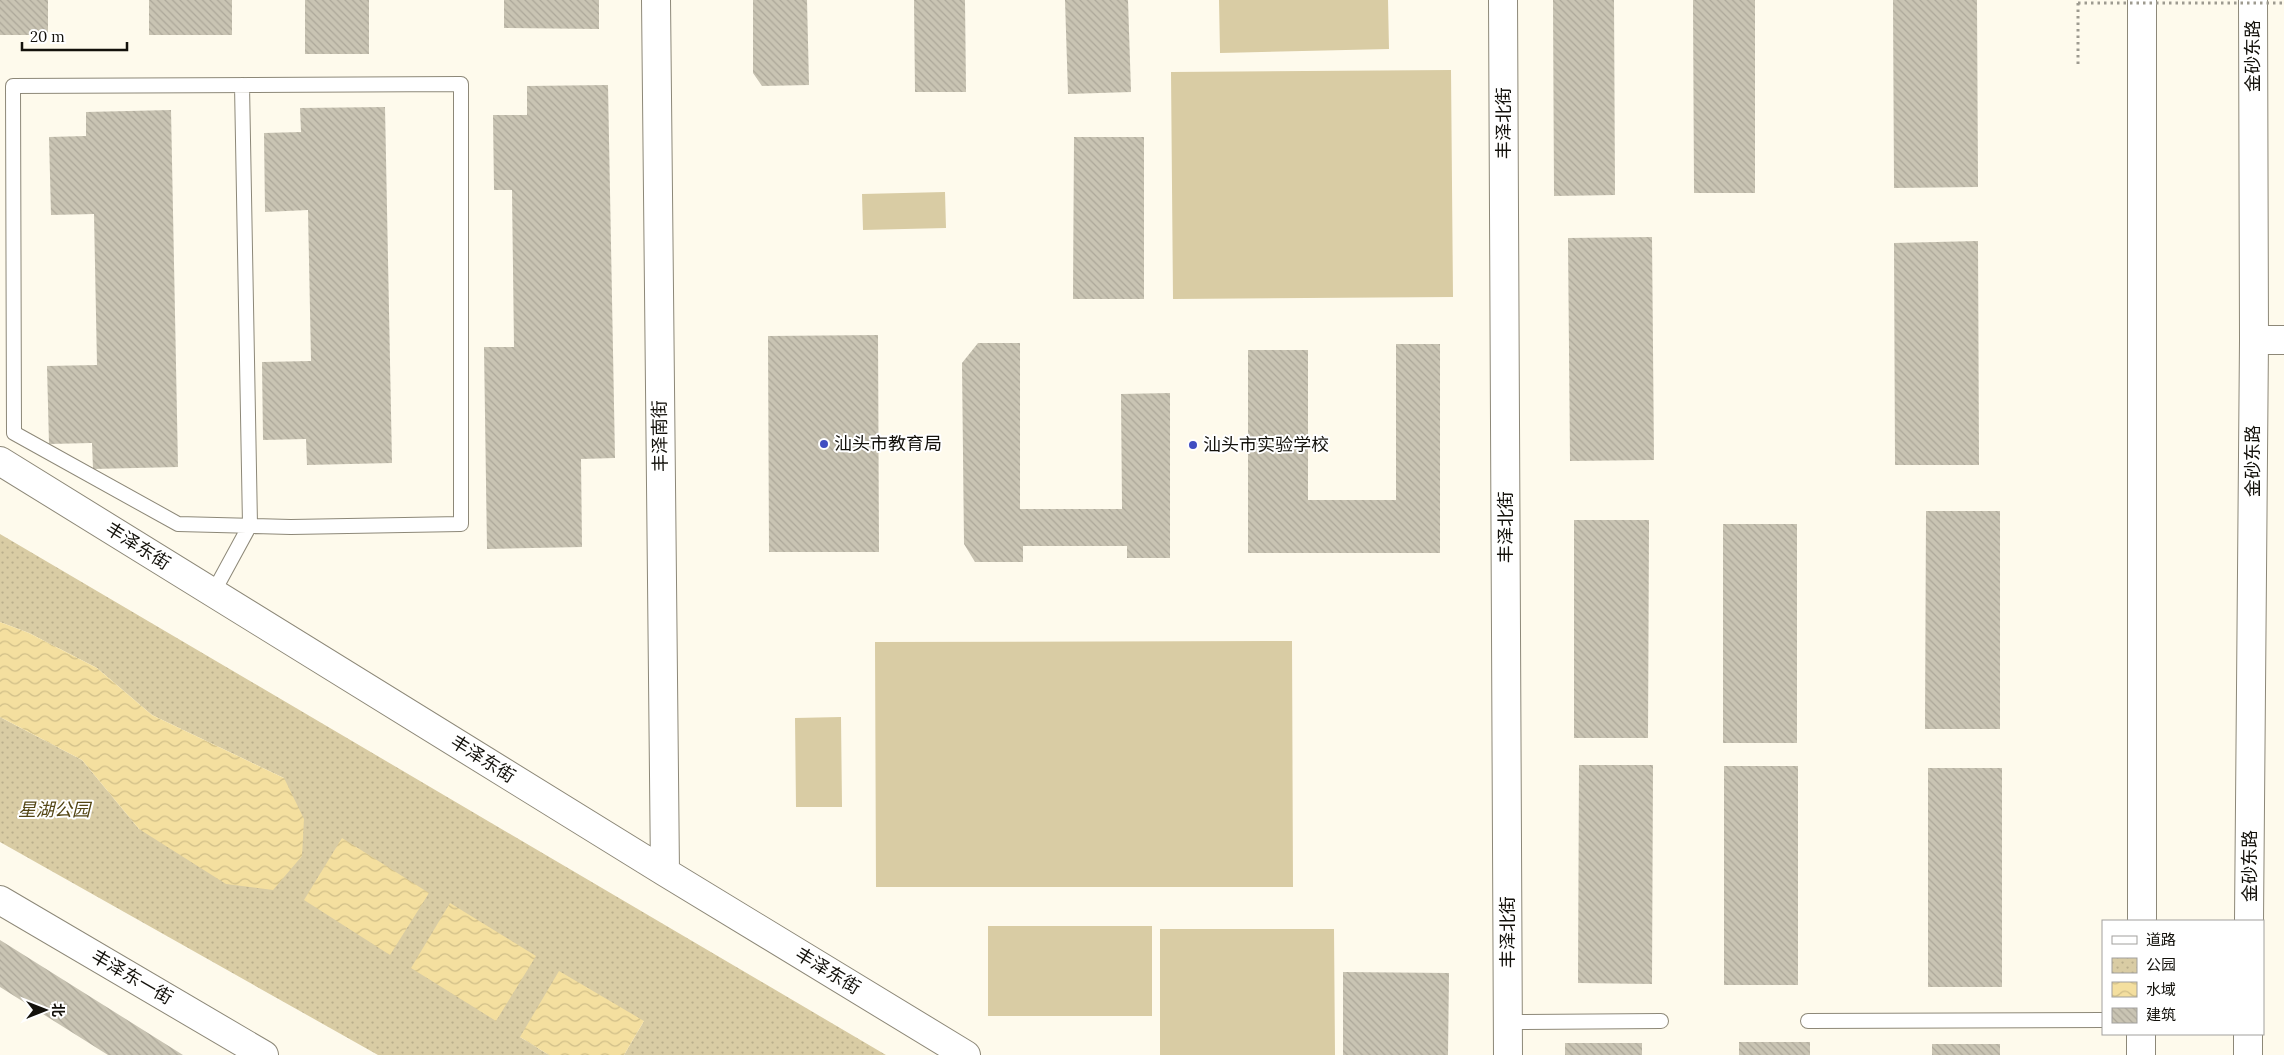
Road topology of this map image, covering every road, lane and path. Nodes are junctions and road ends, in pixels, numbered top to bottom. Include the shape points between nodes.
1 (656, 0) edge
2 (1503, 0) edge
3 (2142, 0) edge
4 (2253, 0) edge
5 (2284, 3) edge
6 (2078, 64) dead end
7 (242, 85) junction
8 (2254, 340) junction
9 (2284, 340) edge
10 (0, 461) edge
11 (250, 525) junction
12 (213, 593) junction
13 (664, 872) junction
14 (0, 900) edge
15 (2142, 920) edge
16 (2249, 920) edge
17 (2102, 1020) edge
18 (1661, 1021) dead end
19 (1808, 1021) dead end
20 (1508, 1022) junction
21 (2142, 1035) edge
22 (2248, 1035) edge
23 (264, 1055) edge
24 (966, 1055) edge
25 (1508, 1055) edge
26 (2142, 1055) edge
27 (2248, 1055) edge

1 - 13 street, 丰泽南街
2 - 20 street, 丰泽北街
3 - 15 street
4 - 8 street, 金砂东路
5 - 6 path, bridge via 2078,3
7 - 11 lane
7 - 11 lane via 13,86 14,433 178,524
7 - 11 lane via 461,84 461,524
8 - 9 street
8 - 16 street, 金砂东路
10 - 12 street, 丰泽东街
11 - 12 lane
12 - 13 street, 丰泽东街
13 - 24 street, 丰泽东街
14 - 23 street, 丰泽东一街
17 - 19 lane
18 - 20 lane
20 - 25 street, 丰泽北街
21 - 26 street
22 - 27 street

